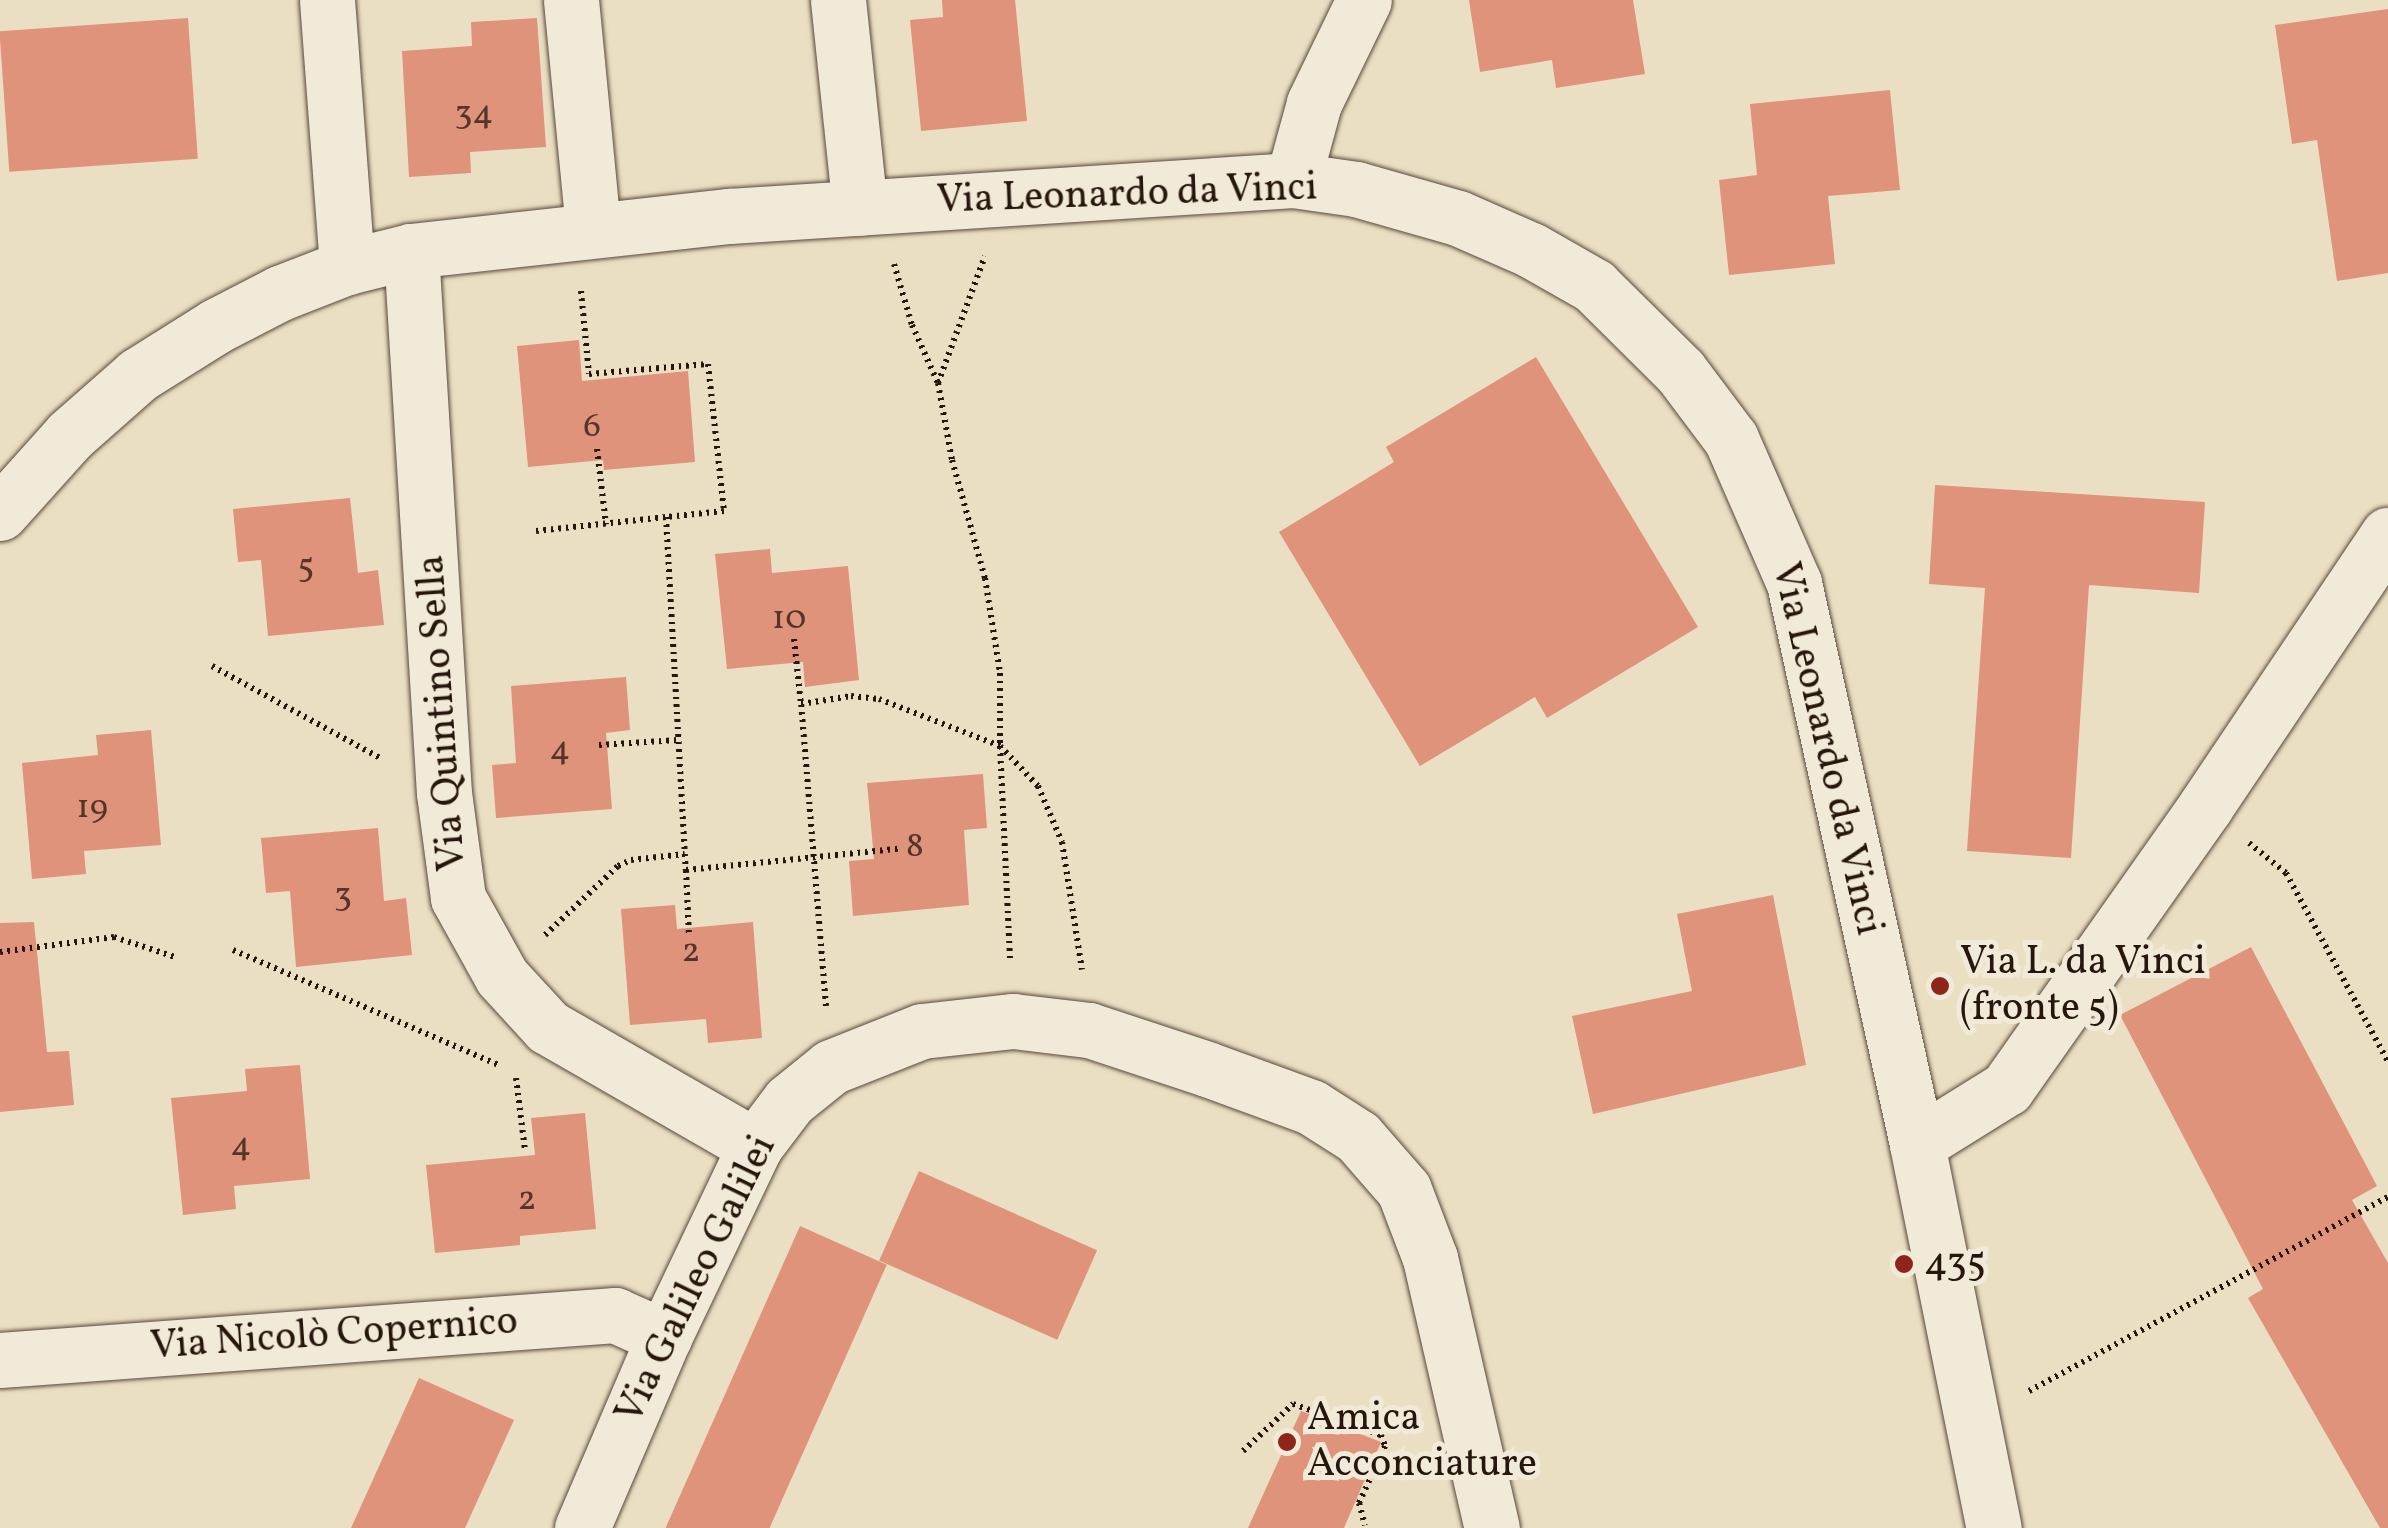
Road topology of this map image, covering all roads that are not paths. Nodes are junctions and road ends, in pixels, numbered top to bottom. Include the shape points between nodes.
1 (327, 0) edge
2 (572, 0) edge
3 (838, 0) edge
4 (1364, 0) edge
5 (1293, 180) junction
6 (860, 208) junction
7 (411, 251) junction
8 (586, 252) junction
9 (347, 268) junction
10 (0, 513) edge
11 (2388, 535) edge
12 (1917, 1144) junction
13 (754, 1146) junction
14 (664, 1338) junction
15 (0, 1360) edge
16 (582, 1528) edge
17 (1492, 1528) edge
18 (1994, 1528) edge

1 - 9 street
2 - 8 street
3 - 6 street
4 - 5 street via 1314,103
5 - 6 street, Via Leonardo da Vinci
5 - 12 street, Via Leonardo da Vinci via 1458,218 1594,286 1680,371 1732,439 1794,583
6 - 8 street, Via Leonardo da Vinci
7 - 8 street, Via Leonardo da Vinci
7 - 9 street, Via Leonardo da Vinci
7 - 13 street, Via Quintino Sella via 444,793 458,898 502,976 548,1027
9 - 10 street, Via Leonardo da Vinci via 264,301 138,376 70,435
11 - 12 street via 2007,1088
12 - 18 street, Via Leonardo da Vinci
13 - 14 street, Via Galileo Galilei
13 - 17 street, Via Galileo Galilei via 831,1066 922,1031 1013,1021 1089,1030 1311,1107 1358,1137 1404,1190 1430,1258
14 - 15 street, Via Nicolò Copernico via 615,1315
14 - 16 street, Via Galileo Galilei

